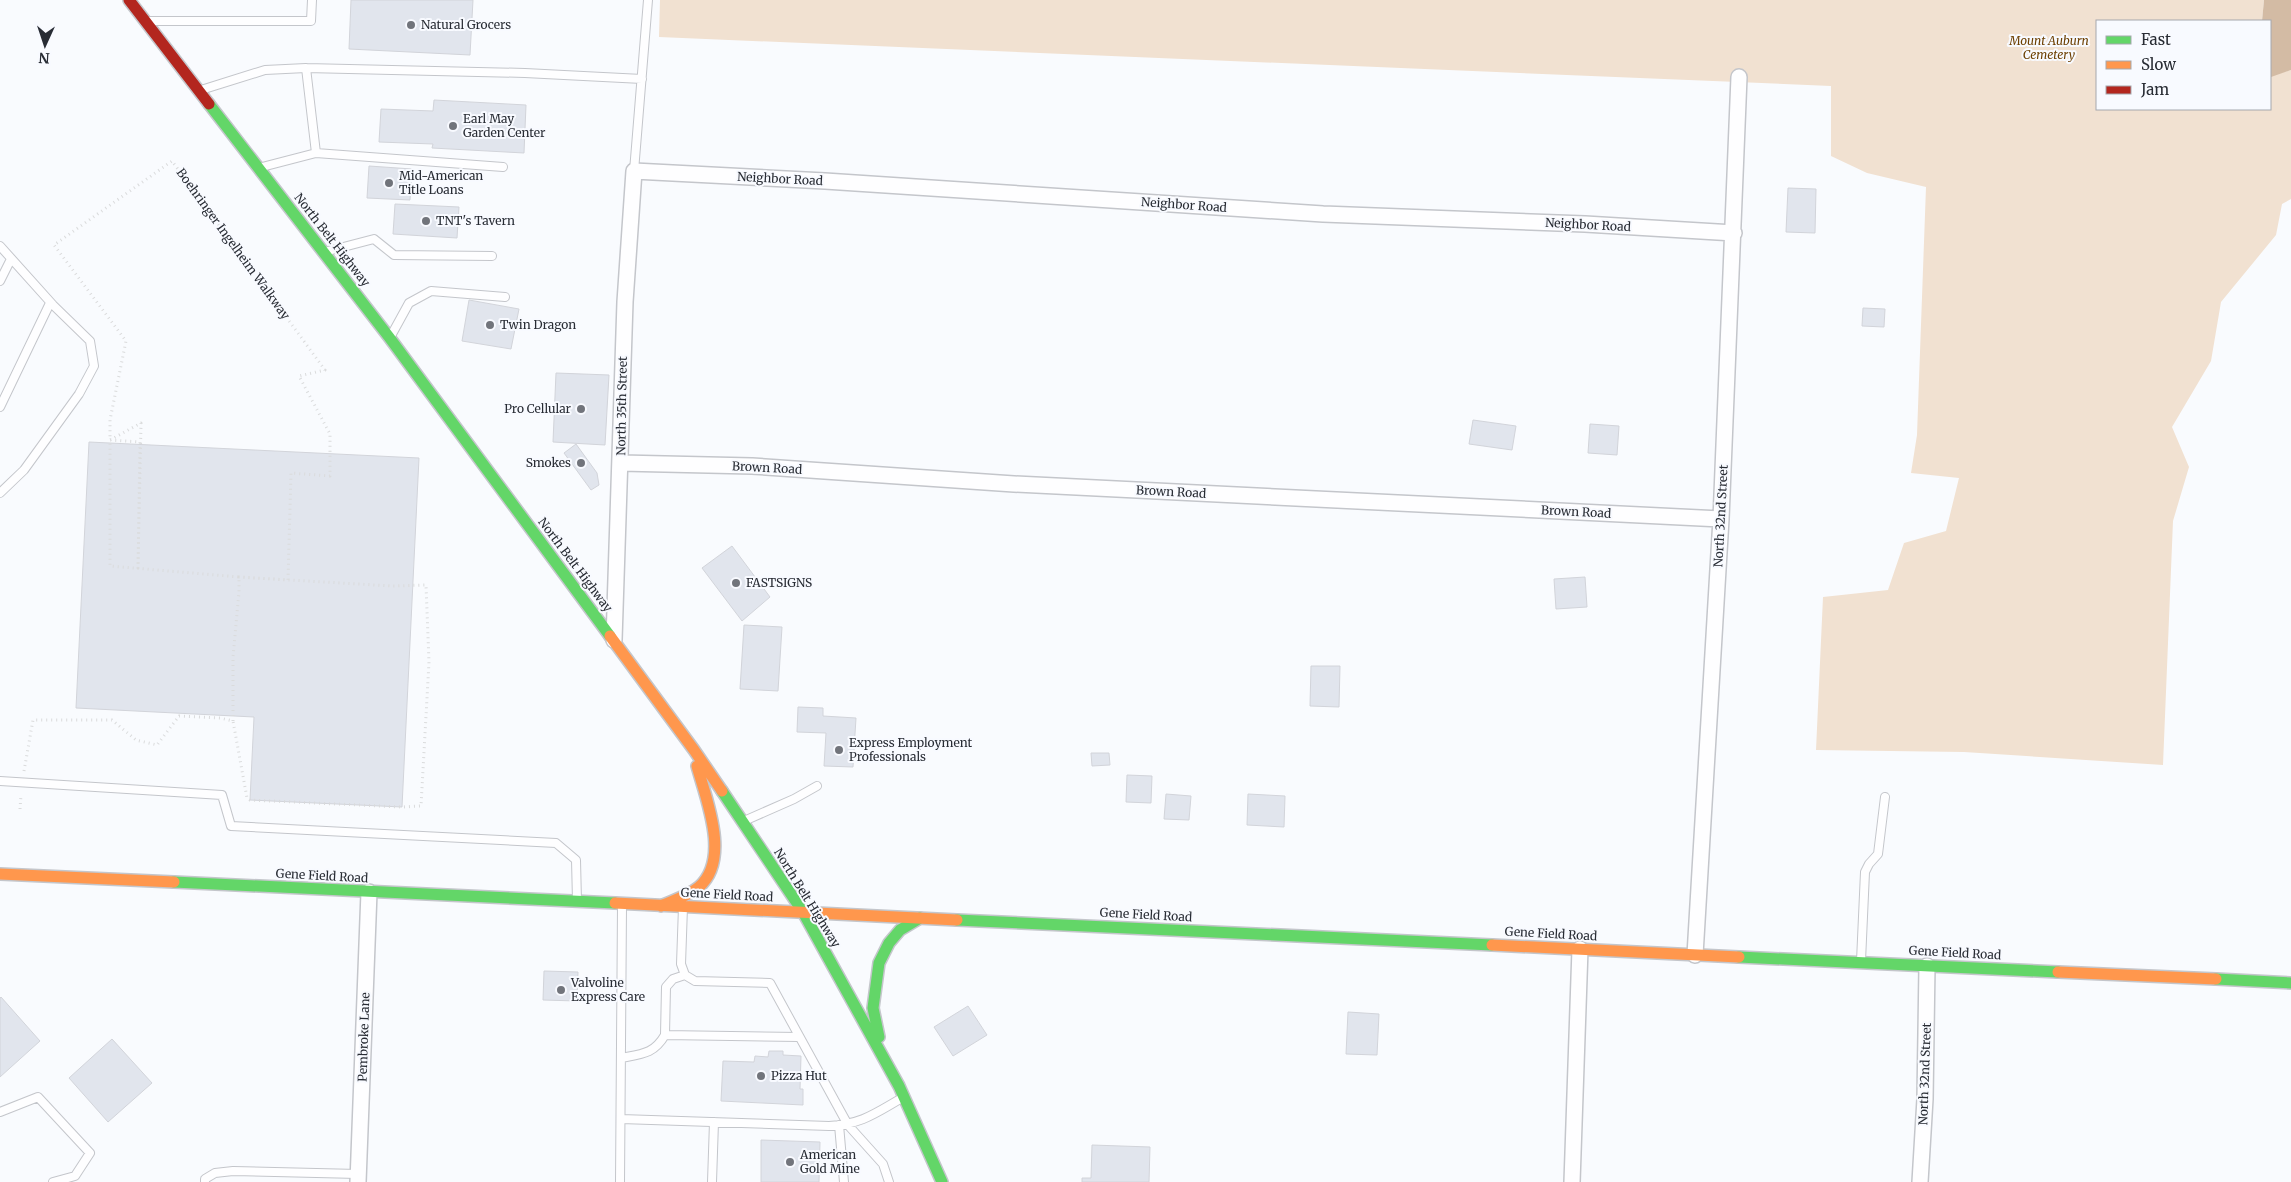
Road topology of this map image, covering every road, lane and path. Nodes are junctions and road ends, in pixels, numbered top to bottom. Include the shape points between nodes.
1 (129, 0) edge
2 (312, 0) edge
3 (648, 0) edge
4 (146, 21) junction
5 (306, 68) junction
6 (1740, 77) dead end
7 (642, 79) junction
8 (199, 91) junction
9 (316, 153) junction
10 (503, 167) dead end
11 (259, 168) junction
12 (634, 171) junction
13 (1734, 233) junction
14 (0, 246) edge
15 (324, 252) junction
16 (492, 256) dead end
17 (11, 259) junction
18 (0, 281) edge
19 (505, 297) dead end
20 (50, 303) junction
21 (389, 337) junction
22 (0, 407) edge
23 (110, 440) junction
24 (621, 463) junction
25 (0, 493) edge
26 (1721, 519) junction
27 (138, 568) junction
28 (239, 577) junction
29 (614, 640) junction
30 (232, 721) junction
31 (694, 750) junction
32 (0, 781) edge
33 (22, 783) junction
34 (817, 786) dead end
35 (1885, 798) dead end
36 (20, 809) dead end
37 (742, 822) junction
38 (0, 874) edge
39 (369, 892) junction
40 (577, 902) junction
41 (622, 904) junction
42 (661, 906) junction
43 (683, 907) junction
44 (803, 912) junction
45 (920, 918) junction
46 (1580, 949) junction
47 (1695, 955) junction
48 (1860, 962) junction
49 (1927, 966) junction
50 (685, 975) junction
51 (2291, 983) edge
52 (665, 1035) junction
53 (799, 1037) junction
54 (621, 1058) junction
55 (884, 1058) junction
56 (904, 1097) junction
57 (0, 1112) edge
58 (621, 1119) junction
59 (714, 1122) junction
60 (838, 1125) junction
61 (848, 1125) junction
62 (358, 1178) edge
63 (53, 1182) edge
64 (205, 1182) edge
65 (620, 1182) edge
66 (712, 1182) edge
67 (844, 1182) edge
68 (889, 1182) edge
69 (942, 1182) edge
70 (1572, 1182) edge
71 (1920, 1182) edge

1 - 4 street, North Belt Highway
2 - 4 lane via 311,21
3 - 7 lane
4 - 8 street, North Belt Highway
5 - 7 lane
5 - 8 lane via 265,70
5 - 9 lane
6 - 13 street, North 32nd Street
7 - 12 lane
8 - 11 street, North Belt Highway
9 - 10 lane
9 - 11 lane
11 - 15 street, North Belt Highway
12 - 13 street, Neighbor Road via 1323,214
12 - 24 street, North 35th Street via 625,302
13 - 26 street, North 32nd Street
14 - 17 lane
15 - 16 lane via 374,238 394,255
15 - 21 street, North Belt Highway
17 - 18 lane
17 - 20 lane
19 - 21 lane via 431,290 409,303
20 - 22 lane
20 - 25 lane via 90,341 94,366 79,394 24,470
21 - 29 street, North Belt Highway
23 - 27 path, Boehringer Ingelheim Walkway via 110,566
23 - 27 path via 140,442
23 - 27 path via 142,422
23 - 28 path, Boehringer Ingelheim Walkway via 110,420 126,341 54,245 172,161 325,370 299,376 330,434 330,476 291,473 288,580
24 - 26 street, Brown Road via 752,466 1014,484
24 - 29 street, North 35th Street
26 - 47 street, North 32nd Street
27 - 28 path, Boehringer Ingelheim Walkway
28 - 30 path, Boehringer Ingelheim Walkway
28 - 30 path, Boehringer Ingelheim Walkway via 426,585 429,662 421,806 402,808 250,800
29 - 31 street, North Belt Highway
30 - 33 path via 180,716 157,745 136,740 112,720 34,720
31 - 37 street, North Belt Highway
31 - 42 street via 713,819 716,842 712,865 702,884
32 - 33 lane
33 - 36 path
33 - 40 lane via 222,795 231,826 556,843 576,860
34 - 37 lane
35 - 48 lane via 1878,854 1865,872
37 - 44 street, North Belt Highway
38 - 39 street, Gene Field Road
39 - 40 street, Gene Field Road
39 - 62 street, Pembroke Lane
40 - 41 street, Gene Field Road
41 - 42 street, Gene Field Road
41 - 54 lane
42 - 43 street, Gene Field Road
43 - 44 street, Gene Field Road
43 - 50 lane via 681,964
44 - 45 street, Gene Field Road
44 - 55 street, North Belt Highway
45 - 46 street, Gene Field Road
45 - 55 street via 900,930 879,963 873,1008
46 - 47 street, Gene Field Road
46 - 70 street
47 - 48 street, Gene Field Road
48 - 49 street, Gene Field Road
49 - 51 street, Gene Field Road
49 - 71 street, North 32nd Street
50 - 52 lane via 673,979 666,987
50 - 53 lane via 695,981 770,983
52 - 53 lane
52 - 54 lane via 658,1047 645,1054
53 - 61 lane
54 - 58 lane
55 - 56 street, North Belt Highway
56 - 61 lane
56 - 69 street, North Belt Highway
57 - 63 lane via 38,1097 90,1153 74,1176
58 - 59 lane
58 - 65 lane
59 - 60 lane
59 - 66 lane
60 - 61 lane
60 - 67 lane
61 - 68 lane via 883,1164
62 - 64 lane via 233,1171 215,1173 205,1178

